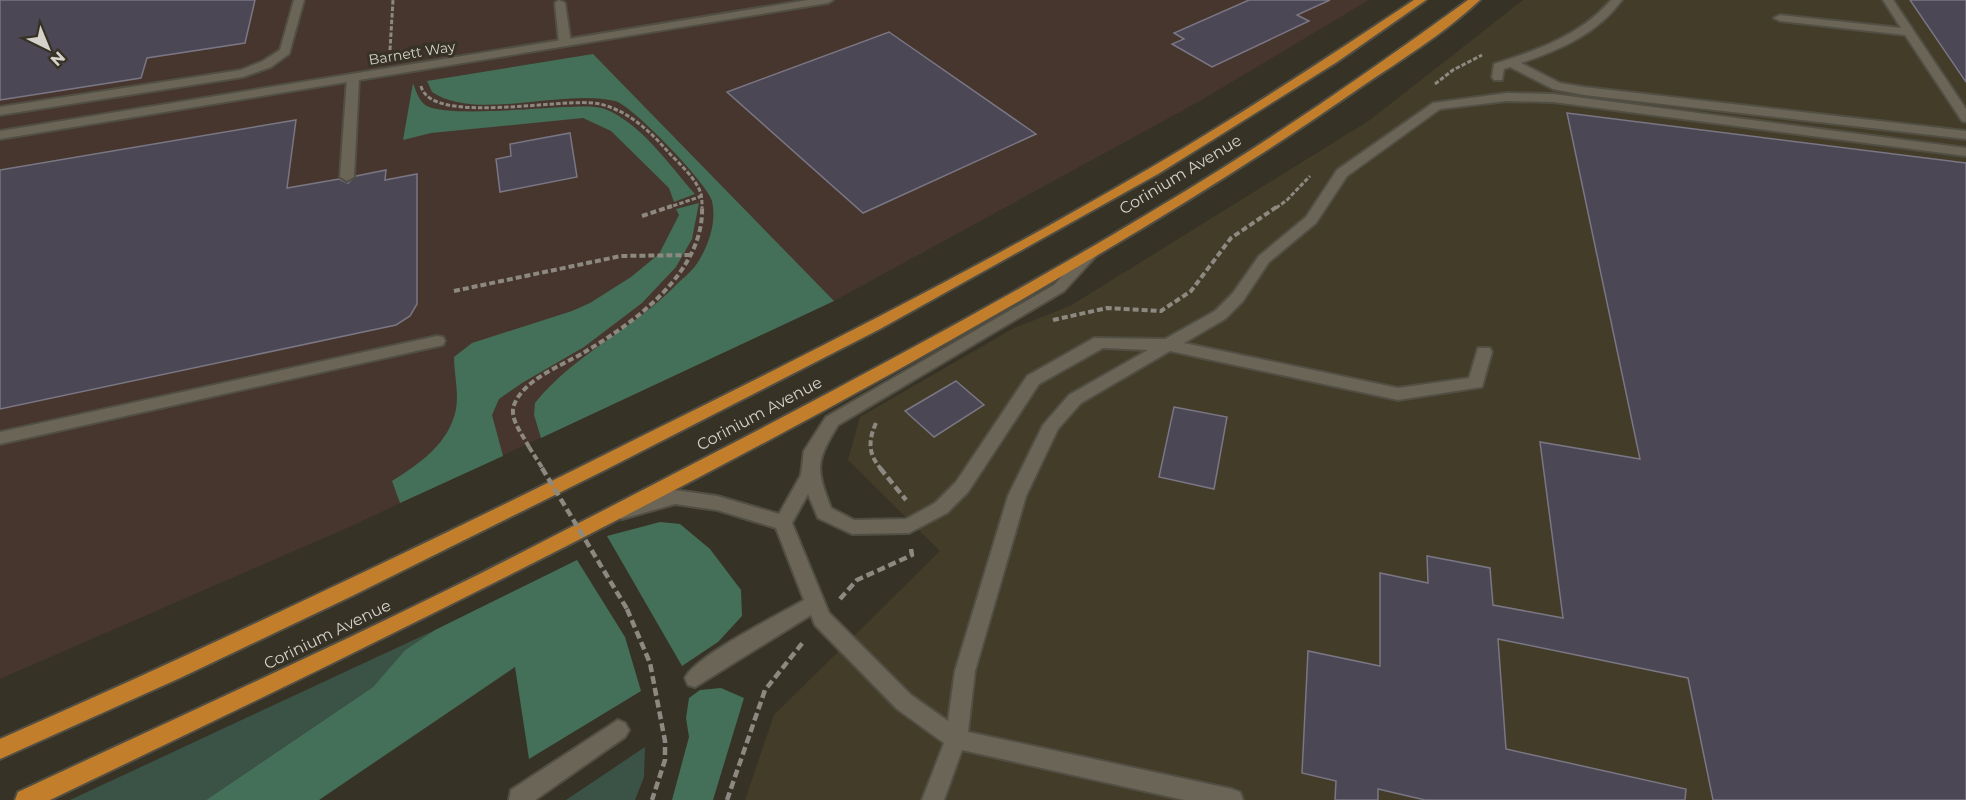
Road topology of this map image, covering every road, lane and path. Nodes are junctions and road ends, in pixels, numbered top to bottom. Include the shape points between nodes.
1 (299, 0) edge
2 (393, 0) edge
3 (828, 0) edge
4 (1420, 0) edge
5 (1475, 0) edge
6 (1617, 0) edge
7 (1888, 0) edge
8 (560, 3) dead end
9 (1780, 18) dead end
10 (1909, 32) junction
11 (565, 43) junction
12 (1493, 51) dead end
13 (1511, 63) junction
14 (422, 67) junction
15 (389, 73) junction
16 (1498, 77) dead end
17 (353, 78) junction
18 (1426, 90) dead end
19 (0, 111) edge
20 (1966, 117) edge
21 (0, 135) edge
22 (1966, 135) edge
23 (1966, 152) edge
24 (1316, 170) dead end
25 (347, 177) dead end
26 (702, 196) junction
27 (642, 216) dead end
28 (1091, 253) junction
29 (692, 255) junction
30 (454, 291) dead end
31 (1042, 322) dead end
32 (437, 341) dead end
33 (1166, 345) junction
34 (1484, 352) dead end
35 (881, 416) dead end
36 (0, 438) edge
37 (810, 476) junction
38 (610, 516) junction
39 (783, 523) junction
40 (909, 526) junction
41 (819, 611) junction
42 (695, 678) dead end
43 (618, 730) dead end
44 (956, 739) junction
45 (0, 749) edge
46 (519, 798) dead end
47 (26, 800) edge
48 (652, 800) edge
49 (727, 800) edge
50 (933, 800) edge
51 (1232, 800) edge

1 - 19 street via 285,52 243,73
2 - 15 path
3 - 11 street, Barnett Way
4 - 45 highway, Corinium Avenue via 1209,138 915,304 424,553
5 - 28 highway, Corinium Avenue via 1314,114
6 - 13 street via 1606,16 1577,37
7 - 10 street
8 - 11 street
9 - 10 street
10 - 20 street
11 - 14 street, Barnett Way
12 - 18 path via 1453,70
13 - 16 street via 1498,68
13 - 22 street via 1557,86 1584,91
14 - 15 street, Barnett Way
14 - 26 path via 422,92 442,105 582,102 618,110 650,134
15 - 17 street, Barnett Way
17 - 21 street, Barnett Way
17 - 25 street
23 - 33 street via 1553,98 1507,97 1437,106 1342,173 1311,220 1264,260 1220,315
24 - 31 path via 1287,200 1231,238 1191,291 1161,311 1107,308
26 - 27 path
26 - 29 path via 702,225
28 - 37 street via 1059,288 832,421 813,451
28 - 38 highway, Corinium Avenue via 895,364
29 - 30 path via 621,256
29 - 48 path, bridge via 642,310 522,394 513,413 515,423 627,609 650,663 665,741 665,760
32 - 36 street
33 - 34 street via 1398,394 1476,383
33 - 40 street via 1100,342 1033,380 962,488 941,508
33 - 44 street via 1075,399 1051,425 1017,496 965,671
35 - 40 path via 870,432 870,458 905,498
37 - 39 street
37 - 40 street via 824,513 852,526
38 - 39 street via 675,497 717,503
38 - 47 highway, Corinium Avenue
39 - 41 street
40 - 41 path via 912,555 857,580
41 - 42 street via 730,653
41 - 44 street via 904,702
41 - 49 path via 765,690
43 - 46 street
44 - 50 street
44 - 51 street

